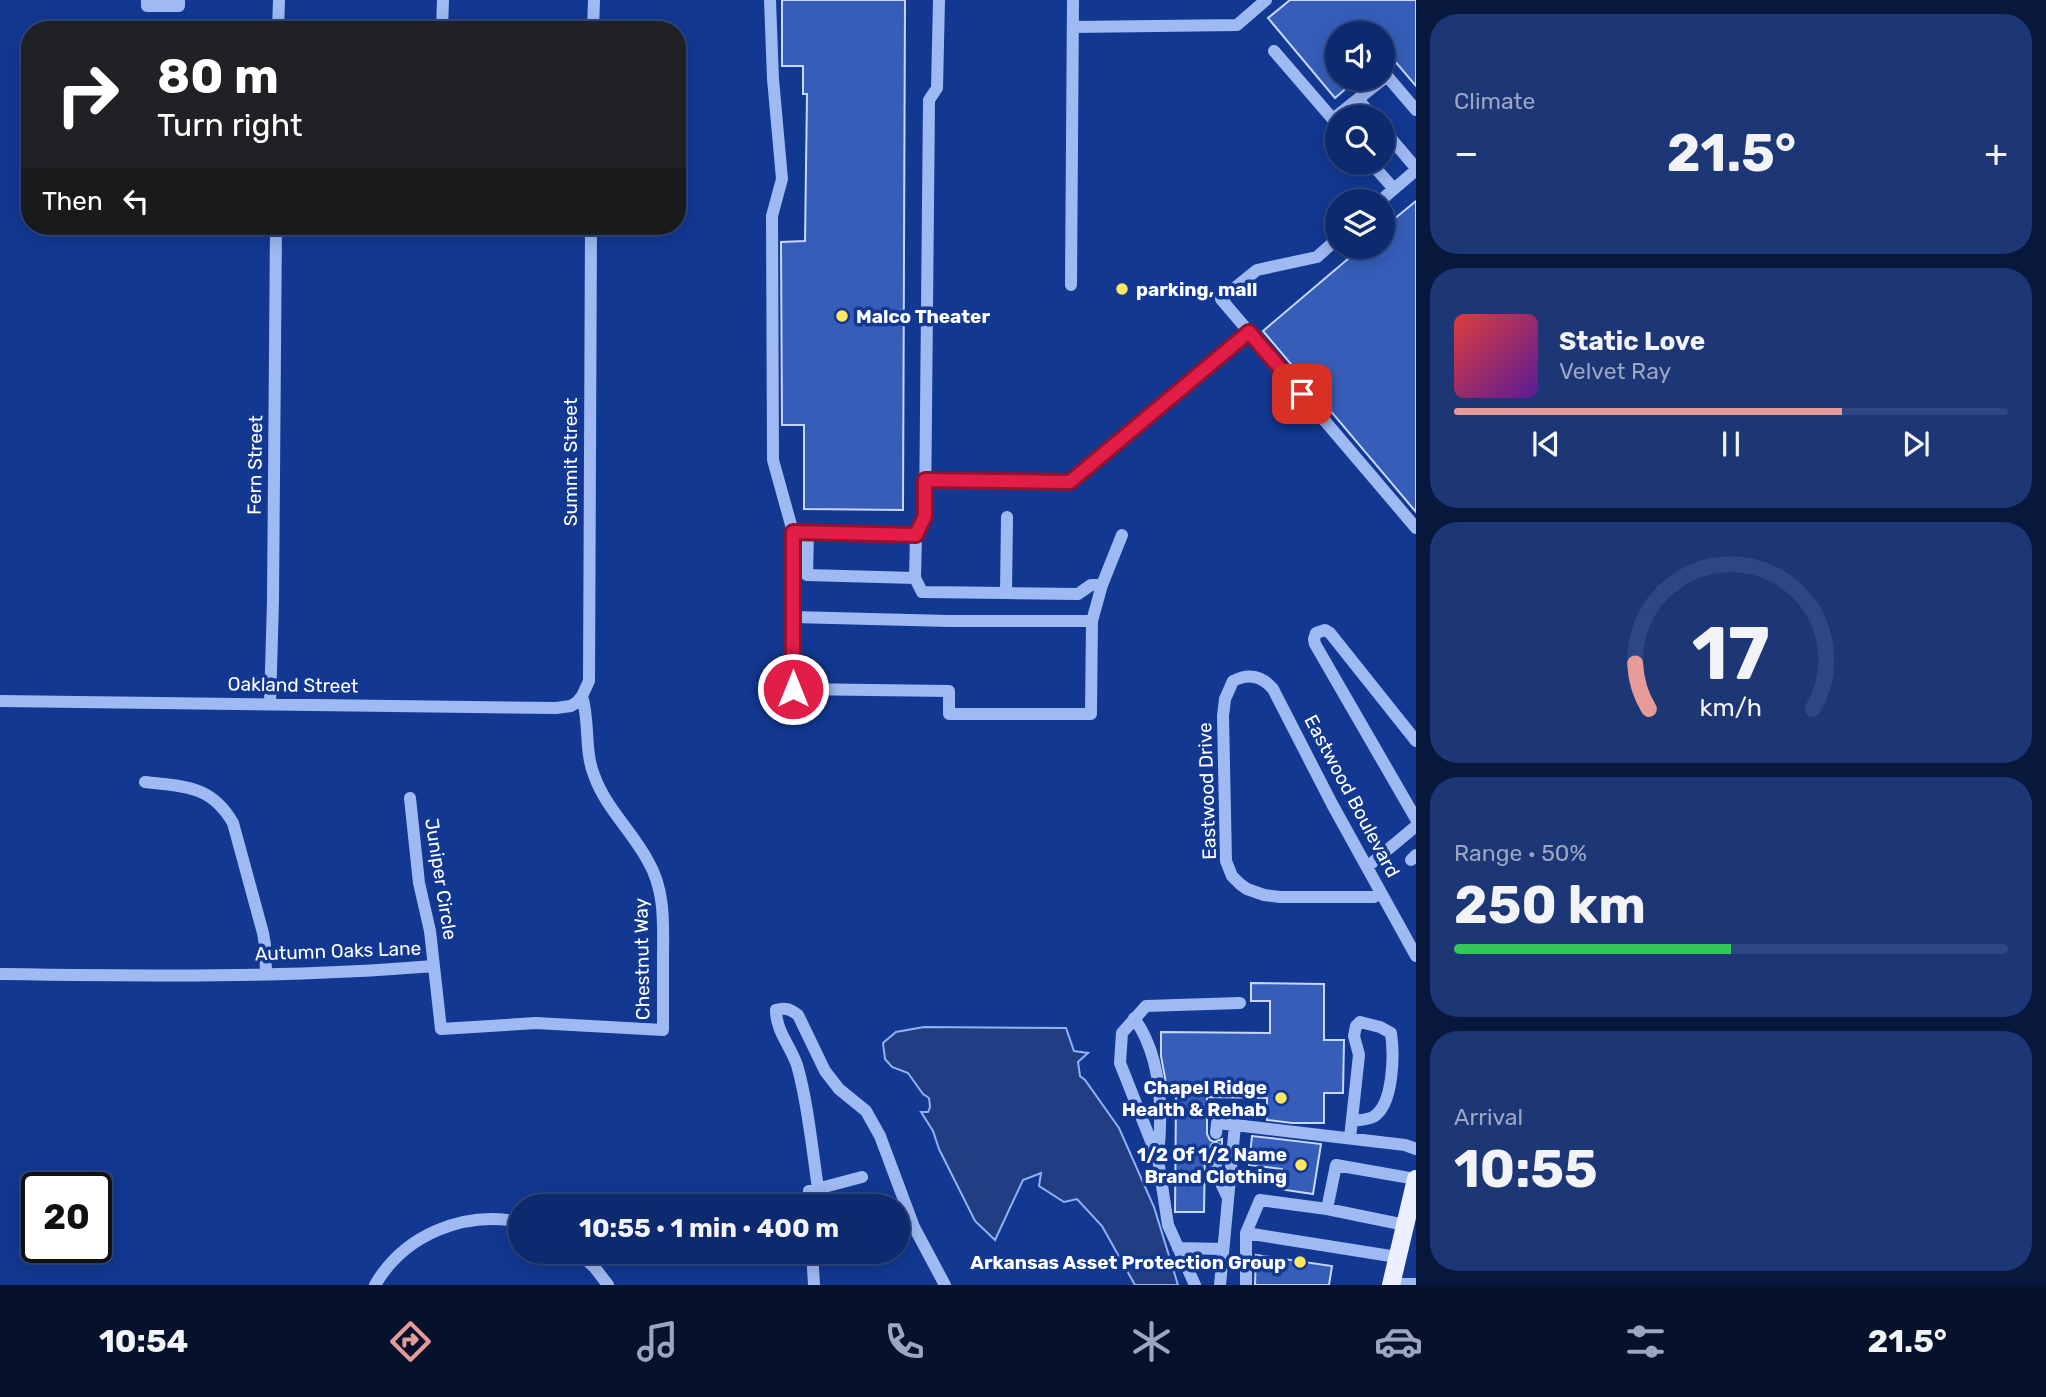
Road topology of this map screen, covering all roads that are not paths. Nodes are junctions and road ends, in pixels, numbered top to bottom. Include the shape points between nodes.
1 (147, 0) edge
2 (179, 0) edge
3 (279, 0) edge
4 (443, 0) edge
5 (594, 0) edge
6 (771, 0) edge
7 (939, 0) edge
8 (1073, 0) edge
9 (1266, 0) edge
10 (278, 21) edge
11 (442, 21) edge
12 (593, 21) edge
13 (1073, 27) junction
14 (1274, 51) dead end
15 (1358, 99) junction
16 (1352, 105) edge
17 (1363, 105) edge
18 (1325, 110) edge
19 (1416, 110) edge
20 (1395, 144) edge
21 (1416, 169) edge
22 (1381, 175) edge
23 (1393, 189) edge
24 (1395, 189) edge
25 (276, 235) edge
26 (591, 235) edge
27 (1325, 250) edge
28 (1071, 285) dead end
29 (1249, 332) junction
30 (925, 480) junction
31 (1007, 517) dead end
32 (1416, 528) edge
33 (793, 532) junction
34 (808, 532) junction
35 (916, 535) junction
36 (1122, 535) dead end
37 (915, 578) junction
38 (1102, 584) junction
39 (1006, 593) junction
40 (793, 617) junction
41 (1092, 621) junction
42 (1237, 678) joint
43 (582, 696) junction
44 (0, 701) edge
45 (270, 704) junction
46 (1416, 741) edge
47 (145, 782) dead end
48 (410, 798) dead end
49 (1416, 819) edge
50 (1416, 825) edge
51 (1367, 867) junction
52 (1380, 893) junction
53 (1416, 956) edge
54 (435, 966) junction
55 (266, 973) junction
56 (0, 974) edge
57 (1240, 1003) dead end
58 (1134, 1018) junction
59 (663, 1030) joint
60 (1352, 1121) junction
61 (1235, 1125) junction
62 (1216, 1133) dead end
63 (1350, 1138) junction
64 (1416, 1149) edge
65 (1216, 1152) dead end
66 (1158, 1159) junction
67 (862, 1177) dead end
68 (818, 1188) junction
69 (1415, 1188) edge
70 (809, 1194) edge
71 (1228, 1198) junction
72 (1328, 1209) junction
73 (508, 1221) edge
74 (1405, 1225) junction
75 (1247, 1233) junction
76 (1178, 1248) junction
77 (1223, 1249) junction
78 (1397, 1257) junction
79 (591, 1264) edge
80 (813, 1264) edge
81 (1391, 1284) edge
82 (1416, 1284) edge
83 (375, 1285) edge
84 (608, 1285) edge
85 (814, 1285) edge
86 (945, 1285) edge
87 (1195, 1285) edge
88 (1220, 1285) edge
89 (1246, 1285) edge

1 - 2 street via 147,6 179,6
3 - 10 street
4 - 11 street
5 - 12 street
6 - 33 street via 782,179 772,216 773,460
7 - 30 street via 937,88 929,100
8 - 13 street
9 - 13 street via 1237,25
13 - 28 street
14 - 18 street
15 - 16 street
15 - 17 street
15 - 19 street via 1387,76
20 - 21 street
21 - 24 street
22 - 23 street
25 - 45 street, Fern Street
26 - 43 street, Summit Street via 590,661
27 - 29 street via 1317,257 1257,270 1221,299
29 - 30 street via 1070,482
29 - 32 street
30 - 35 street via 925,516
31 - 39 street
33 - 34 street
33 - 40 street
34 - 35 street
34 - 37 street via 807,575
35 - 37 street
36 - 38 street
37 - 39 street via 922,592
38 - 39 street via 1078,594
38 - 41 street
40 - 41 street
40 - 41 street via 793,689 949,691 949,714 1091,714
42 - 51 street, Eastwood Boulevard via 1255,676 1273,689
42 - 52 street, Eastwood Drive via 1228,689 1223,716 1226,861 1233,876 1247,890 1280,897 1374,897
43 - 45 street, Oakland Street via 571,706 556,708
43 - 59 street, Chestnut Way via 593,775 648,860 660,891
44 - 45 street, Oakland Street
46 - 49 street via 1330,632 1316,634 1315,645
47 - 55 street via 191,788 226,811 263,933
48 - 54 street, Juniper Circle via 419,883
50 - 51 street
51 - 52 street, Eastwood Boulevard
52 - 53 street, Eastwood Boulevard
54 - 55 street, Autumn Oaks Lane
54 - 59 street, Autumn Oaks Lane via 441,1029 557,1023
55 - 56 street, Autumn Oaks Lane
57 - 58 street via 1146,1006
58 - 66 street via 1158,1079
58 - 66 street via 1122,1033 1120,1063
60 - 60 street via 1359,1055 1354,1036 1360,1022 1391,1033 1393,1050 1390,1087 1379,1112
60 - 63 street
61 - 62 street via 1217,1123
61 - 63 street
61 - 71 street
63 - 64 street
65 - 71 street via 1216,1172
66 - 76 street via 1163,1206
67 - 68 street
68 - 70 street
68 - 86 street via 796,1063 776,1019 776,1010 782,1008 798,1014 825,1071 866,1111 914,1227
69 - 72 street via 1336,1165
69 - 74 main road
71 - 77 street
72 - 74 street
72 - 75 street via 1260,1200
73 - 83 street via 484,1220 426,1235 400,1254
74 - 78 main road
75 - 78 street
75 - 89 street
76 - 77 street
76 - 87 street
77 - 88 street
78 - 81 main road
79 - 84 street
80 - 85 street
81 - 82 street

